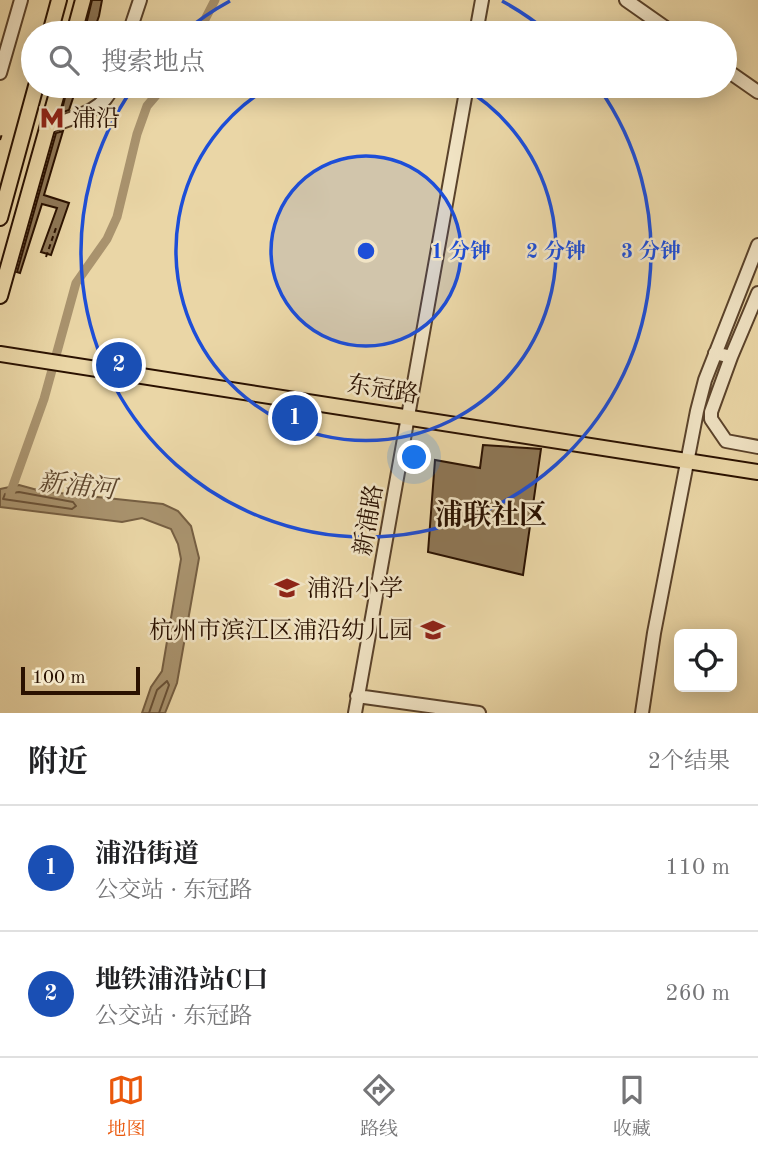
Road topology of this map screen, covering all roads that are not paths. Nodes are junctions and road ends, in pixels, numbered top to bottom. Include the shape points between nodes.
1 (21, 0) edge
2 (59, 0) edge
3 (83, 0) edge
4 (140, 0) edge
5 (482, 0) edge
6 (626, 0) edge
7 (53, 21) edge
8 (77, 21) edge
9 (133, 21) edge
10 (478, 21) edge
11 (656, 21) edge
12 (0, 73) edge
13 (737, 77) edge
14 (758, 92) edge
15 (33, 98) edge
16 (56, 98) edge
17 (106, 98) edge
18 (465, 98) edge
19 (48, 127) junction
20 (0, 218) edge
21 (758, 245) edge
22 (758, 293) edge
23 (0, 296) edge
24 (715, 353) junction
25 (0, 354) edge
26 (731, 357) junction
27 (407, 415) junction
28 (758, 447) edge
29 (689, 459) junction
30 (758, 471) edge
31 (357, 696) junction
32 (355, 713) edge
33 (479, 713) edge
34 (642, 713) edge

1 - 12 street
2 - 7 main road
3 - 8 main road
4 - 9 street
5 - 10 street
6 - 11 street
13 - 14 street
15 - 20 main road
16 - 19 main road
17 - 19 street via 92,110
18 - 27 street, 新浦路
19 - 23 main road
21 - 24 street
22 - 26 street
24 - 26 street
24 - 29 street via 697,411
25 - 27 main road, 东冠路
26 - 28 street via 711,419 726,441
27 - 29 main road, 东冠路
27 - 31 street, 新浦路
29 - 30 main road, 东冠路
29 - 34 street
31 - 32 street, 新浦路
31 - 33 street

